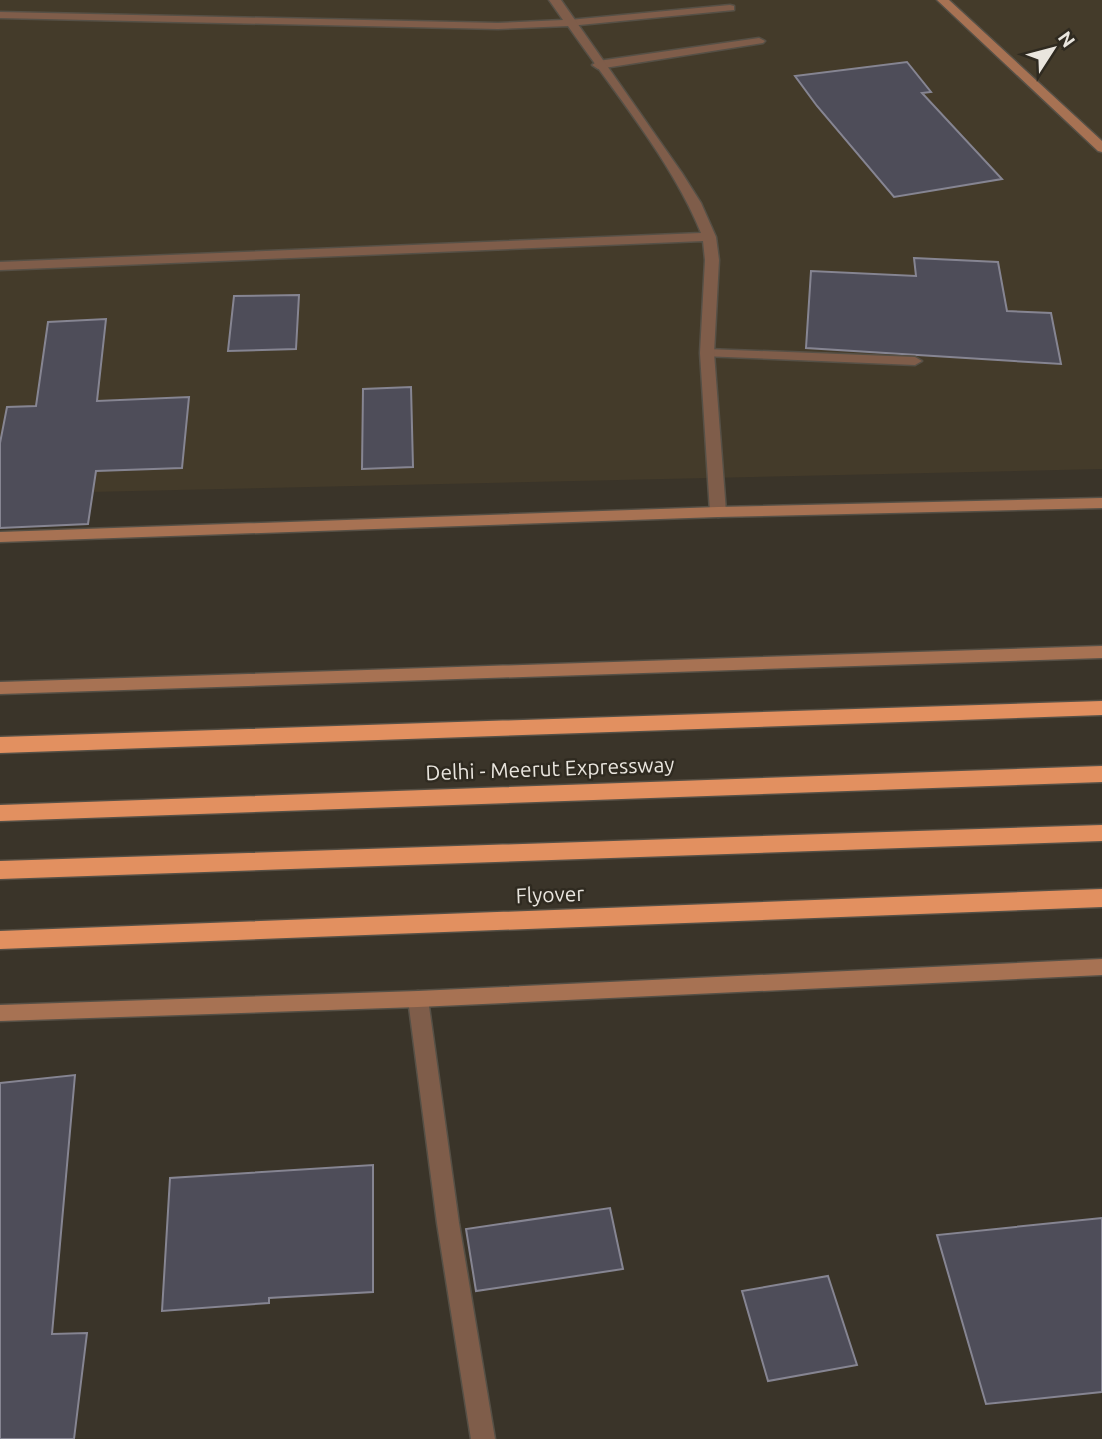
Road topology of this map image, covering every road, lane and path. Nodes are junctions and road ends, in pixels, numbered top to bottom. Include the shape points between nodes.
1 (556, 0) edge
2 (943, 0) edge
3 (730, 8) dead end
4 (0, 15) edge
5 (569, 23) junction
6 (759, 41) dead end
7 (598, 65) junction
8 (1102, 148) edge
9 (709, 237) junction
10 (0, 265) edge
11 (707, 354) junction
12 (915, 361) dead end
13 (1102, 502) edge
14 (718, 512) junction
15 (0, 537) edge
16 (1102, 652) edge
17 (0, 688) edge
18 (1102, 708) edge
19 (0, 745) edge
20 (1102, 774) edge
21 (0, 813) edge
22 (1102, 833) edge
23 (0, 870) edge
24 (1102, 898) edge
25 (0, 940) edge
26 (1102, 967) edge
27 (418, 999) junction
28 (0, 1013) edge
29 (483, 1439) edge

1 - 5 street
2 - 8 street
3 - 5 street
4 - 5 street via 484,26
5 - 7 street
6 - 7 street
7 - 9 street via 678,176
9 - 10 street
9 - 11 street
11 - 12 street
11 - 14 street
13 - 14 street
14 - 15 street
16 - 17 street
18 - 19 highway
20 - 21 highway, Delhi - Meerut Expressway
22 - 23 highway
24 - 25 highway, Flyover
26 - 27 street
27 - 28 street
27 - 29 street via 447,1223

